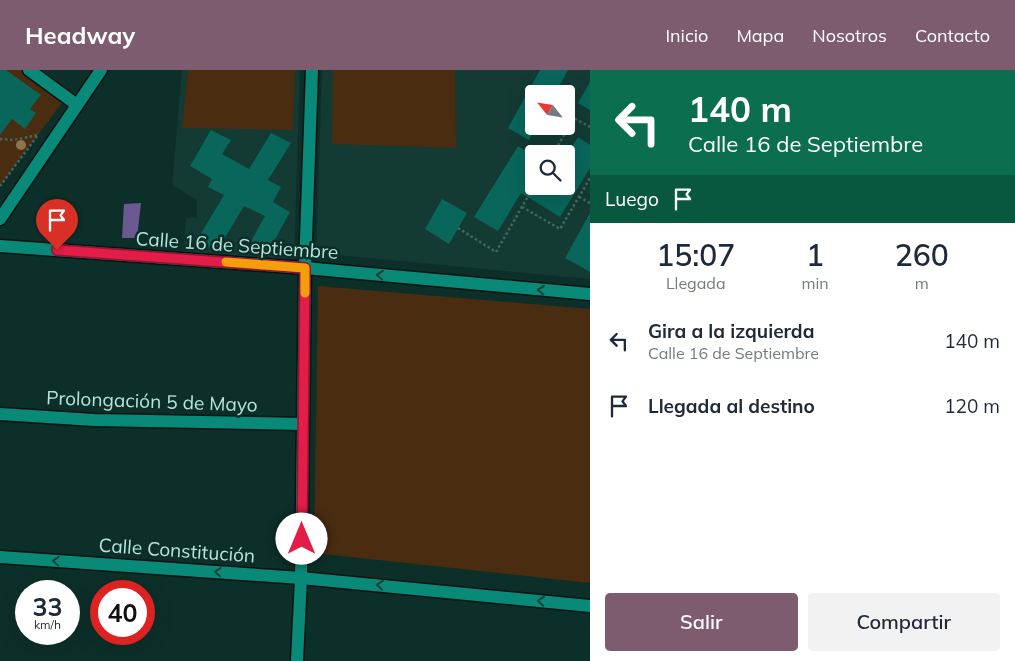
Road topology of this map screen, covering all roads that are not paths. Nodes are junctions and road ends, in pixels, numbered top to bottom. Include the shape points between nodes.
1 (29, 70) edge
2 (101, 70) edge
3 (312, 70) edge
4 (77, 105) junction
5 (0, 219) edge
6 (0, 246) edge
7 (305, 268) junction
8 (590, 294) edge
9 (0, 414) edge
10 (302, 424) junction
11 (0, 557) edge
12 (301, 578) junction
13 (590, 606) edge
14 (297, 661) edge

1 - 4 street
2 - 4 street
3 - 7 street
4 - 5 street
6 - 7 street, Calle 16 de Septiembre
8 -> 7 street, Calle 16 de Septiembre
7 - 10 street
9 - 10 street, Prolongación 5 de Mayo via 94,420
10 - 12 street
12 -> 11 street, Calle Constitución
13 -> 12 street, Calle Constitución
12 - 14 street

